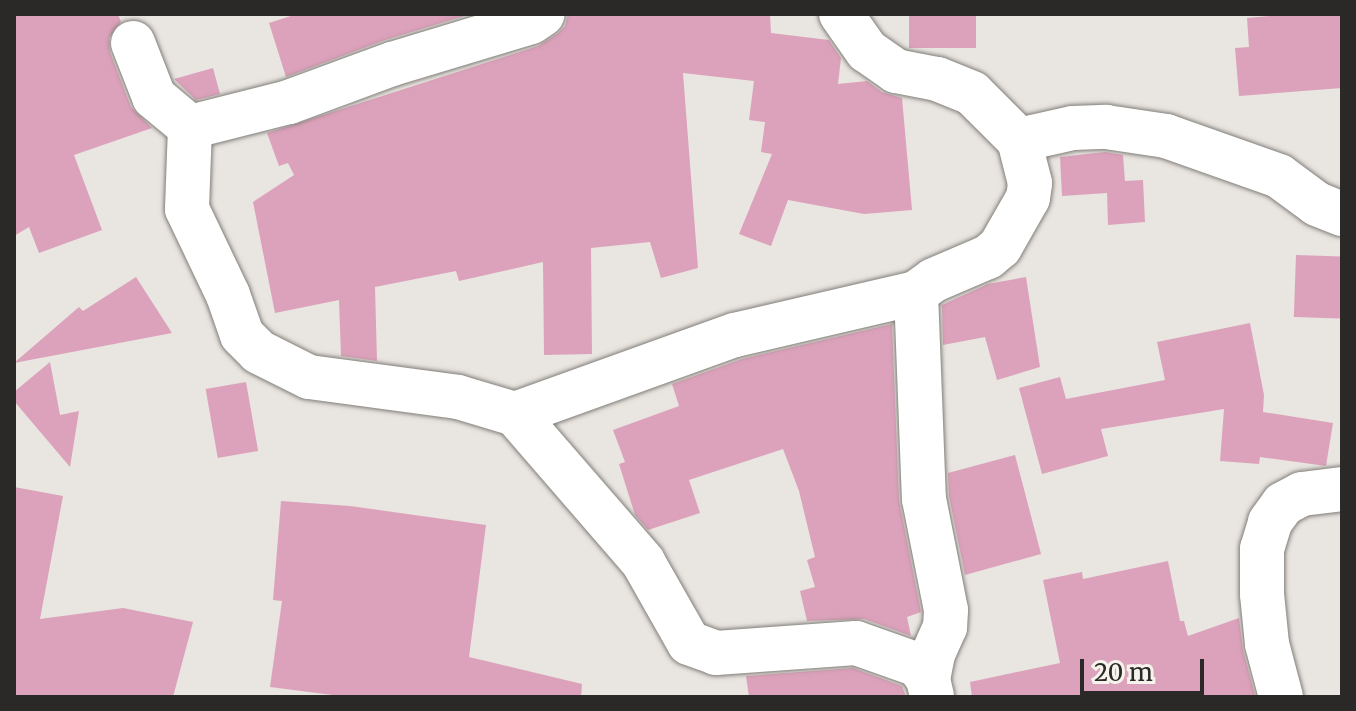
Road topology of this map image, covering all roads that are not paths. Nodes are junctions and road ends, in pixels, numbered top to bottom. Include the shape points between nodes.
1 (543, 14) edge
2 (841, 14) edge
3 (133, 43) dead end
4 (190, 127) junction
5 (1019, 140) junction
6 (1342, 214) edge
7 (916, 293) junction
8 (515, 414) junction
9 (1342, 489) edge
10 (930, 688) edge
11 (1281, 697) edge

1 - 4 street via 289,102
2 - 5 street via 867,51 896,71 972,93
3 - 4 street via 154,97
4 - 8 street via 187,209 242,335 259,352 309,377 458,397
5 - 6 street via 1106,127 1166,136 1279,176 1317,204
5 - 7 street via 1030,183 1013,229 988,257
7 - 8 street via 735,335
7 - 10 street via 924,499 946,610
8 - 10 street via 643,562 689,643 716,653 856,643 918,665
9 - 11 street via 1302,494 1283,504 1270,522 1262,549 1267,644

